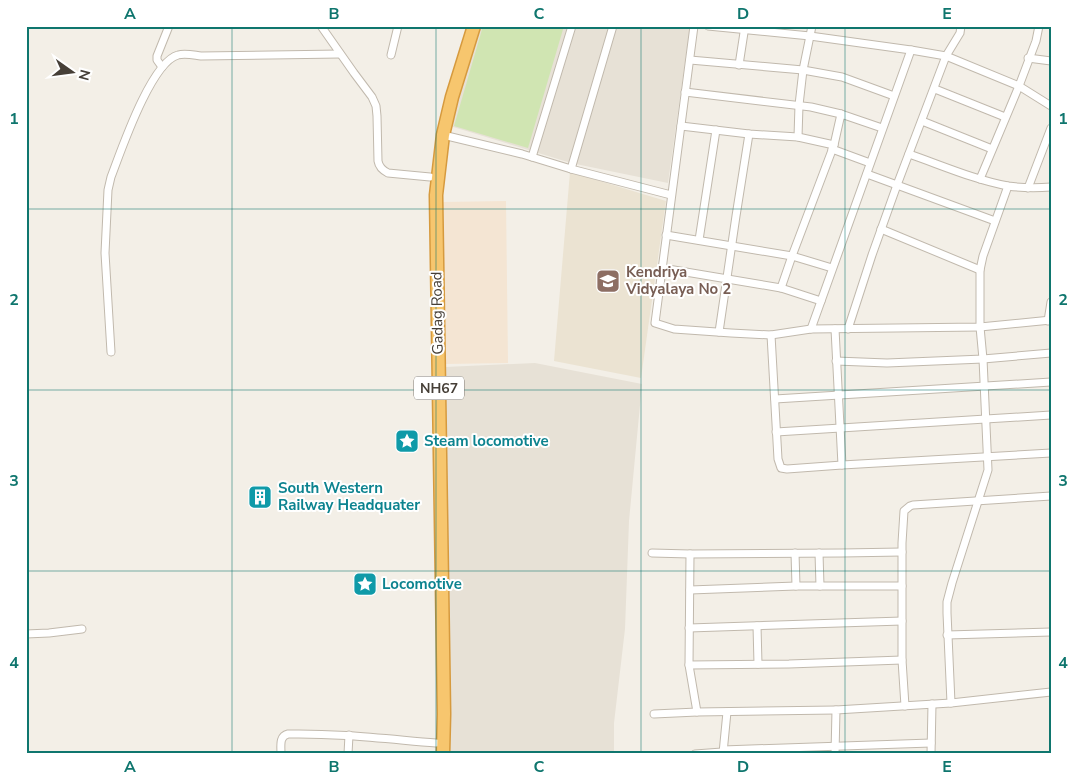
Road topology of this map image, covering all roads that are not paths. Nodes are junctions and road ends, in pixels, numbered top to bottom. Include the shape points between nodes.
1 (169, 26) edge
2 (321, 26) edge
3 (398, 26) edge
4 (466, 26) edge
5 (474, 26) edge
6 (572, 26) edge
7 (613, 26) edge
8 (694, 26) edge
9 (708, 26) edge
10 (812, 26) edge
11 (961, 26) edge
12 (1039, 26) edge
13 (745, 28) edge
14 (810, 36) junction
15 (911, 50) junction
16 (340, 54) junction
17 (391, 55) dead end
18 (946, 56) junction
19 (1028, 58) junction
20 (690, 60) junction
21 (1051, 61) edge
22 (739, 65) junction
23 (162, 67) junction
24 (803, 70) junction
25 (1019, 86) junction
26 (934, 89) junction
27 (685, 92) junction
28 (894, 96) junction
29 (799, 105) junction
30 (1051, 106) edge
31 (841, 114) junction
32 (1005, 118) junction
33 (922, 121) junction
34 (681, 126) junction
35 (882, 128) junction
36 (1051, 128) edge
37 (716, 130) junction
38 (749, 134) junction
39 (443, 135) junction
40 (798, 137) junction
41 (833, 147) junction
42 (992, 149) junction
43 (909, 154) junction
44 (532, 157) junction
45 (870, 163) junction
46 (571, 169) junction
47 (867, 174) junction
48 (430, 177) junction
49 (980, 179) junction
50 (897, 185) junction
51 (1008, 186) junction
52 (1051, 187) edge
53 (1028, 188) junction
54 (671, 195) junction
55 (995, 221) junction
56 (881, 230) junction
57 (666, 235) junction
58 (699, 240) junction
59 (732, 245) junction
60 (792, 256) junction
61 (662, 268) junction
62 (832, 268) junction
63 (980, 270) junction
64 (726, 280) junction
65 (781, 288) junction
66 (821, 302) junction
67 (1051, 302) edge
68 (1049, 321) edge
69 (980, 327) junction
70 (811, 329) junction
71 (835, 329) junction
72 (848, 329) junction
73 (719, 332) junction
74 (771, 335) junction
75 (111, 352) dead end
76 (1051, 353) edge
77 (984, 359) junction
78 (836, 360) junction
79 (1051, 382) edge
80 (985, 386) junction
81 (838, 395) junction
82 (775, 399) junction
83 (1051, 415) edge
84 (987, 419) junction
85 (840, 428) junction
86 (776, 432) junction
87 (1051, 453) edge
88 (988, 456) junction
89 (842, 465) junction
90 (1051, 496) edge
91 (980, 500) junction
92 (902, 552) junction
93 (652, 553) dead end
94 (795, 553) junction
95 (819, 553) junction
96 (690, 554) junction
97 (796, 586) junction
98 (820, 586) junction
99 (902, 586) junction
100 (690, 590) junction
101 (902, 621) junction
102 (758, 626) junction
103 (689, 628) junction
104 (82, 629) dead end
105 (1051, 632) edge
106 (26, 634) edge
107 (947, 635) junction
108 (902, 660) junction
109 (758, 664) junction
110 (689, 665) junction
111 (1051, 692) edge
112 (950, 703) junction
113 (932, 704) junction
114 (905, 706) junction
115 (836, 710) junction
116 (697, 712) junction
117 (727, 712) junction
118 (654, 714) dead end
119 (349, 735) junction
120 (932, 743) junction
121 (439, 750) edge
122 (835, 750) edge
123 (723, 752) edge
124 (280, 754) edge
125 (348, 754) edge
126 (695, 754) edge
127 (931, 754) edge

1 - 23 street via 157,56
2 - 16 street
3 - 17 street
4 - 48 highway, Gadag Road / NH67 via 445,95
5 - 39 highway, Gadag Road / NH67
6 - 44 street
7 - 46 street
8 - 20 street
9 - 13 street
10 - 14 street
11 - 18 street
12 - 19 street
13 - 14 street
13 - 22 street
14 - 15 street
14 - 24 street
15 - 18 street
15 - 28 street
16 - 23 street via 179,54
16 - 48 street via 376,106 379,166 388,173
18 - 25 street
18 - 26 street
19 - 21 street
19 - 25 street
20 - 22 street
20 - 27 street
22 - 24 street
23 - 75 street via 144,96 108,190 105,253
24 - 28 street via 842,77
24 - 29 street
25 - 30 street
25 - 32 street
26 - 32 street
26 - 33 street
27 - 29 street
27 - 34 street
28 - 35 street
29 - 31 street
29 - 40 street
31 - 35 street
31 - 41 street
32 - 42 street
33 - 42 street
33 - 43 street
34 - 37 street
34 - 54 street
35 - 45 street
36 - 53 street
37 - 38 street
37 - 58 street
38 - 40 street
38 - 59 street
39 - 44 street
39 - 121 highway, Gadag Road / NH67 via 436,206 444,694
40 - 41 street
41 - 45 street
41 - 60 street
42 - 49 street
43 - 49 street
43 - 50 street
44 - 46 street
45 - 47 street
46 - 54 street
47 - 50 street
47 - 62 street
48 - 121 highway, Gadag Road / NH67
49 - 51 street
50 - 55 street
50 - 56 street
51 - 53 street
51 - 55 street
52 - 53 street
54 - 57 street
55 - 63 street
56 - 63 street
56 - 72 street
57 - 58 street
57 - 61 street
58 - 59 street
59 - 60 street
59 - 64 street
60 - 62 street
60 - 65 street
61 - 64 street
61 - 73 street via 655,323 674,329
62 - 66 street
63 - 69 street
64 - 65 street
64 - 73 street
65 - 66 street
66 - 70 street
67 - 68 street
68 - 69 street
69 - 72 street
69 - 77 street
70 - 71 street
70 - 74 street
71 - 72 street
71 - 78 street
73 - 74 street
74 - 82 street
76 - 77 street
77 - 78 street via 887,363
77 - 80 street
78 - 81 street
79 - 80 street
80 - 81 street
80 - 84 street
81 - 82 street
81 - 85 street
82 - 86 street
83 - 84 street
84 - 85 street
84 - 88 street
85 - 86 street
85 - 89 street
86 - 89 street via 781,468
87 - 88 street
88 - 89 street
88 - 91 street via 988,470
90 - 91 street
91 - 92 street via 910,506 903,516
91 - 107 street via 947,602
92 - 95 street
92 - 99 street
93 - 96 street
94 - 95 street
94 - 96 street
94 - 97 street
95 - 98 street
96 - 100 street
97 - 98 street
97 - 100 street
98 - 99 street
99 - 101 street
100 - 103 street
101 - 102 street
101 - 108 street
102 - 103 street
102 - 109 street
103 - 110 street
104 - 106 street
105 - 107 street
107 - 112 street
108 - 109 street
108 - 114 street
109 - 110 street
110 - 116 street
111 - 112 street
112 - 113 street
113 - 114 street
113 - 120 street
114 - 115 street
115 - 117 street
115 - 122 street
116 - 117 street
116 - 118 street
117 - 123 street
119 - 121 street
119 - 124 street via 285,734
119 - 125 street
120 - 122 street
120 - 127 street
122 - 123 street
123 - 126 street

